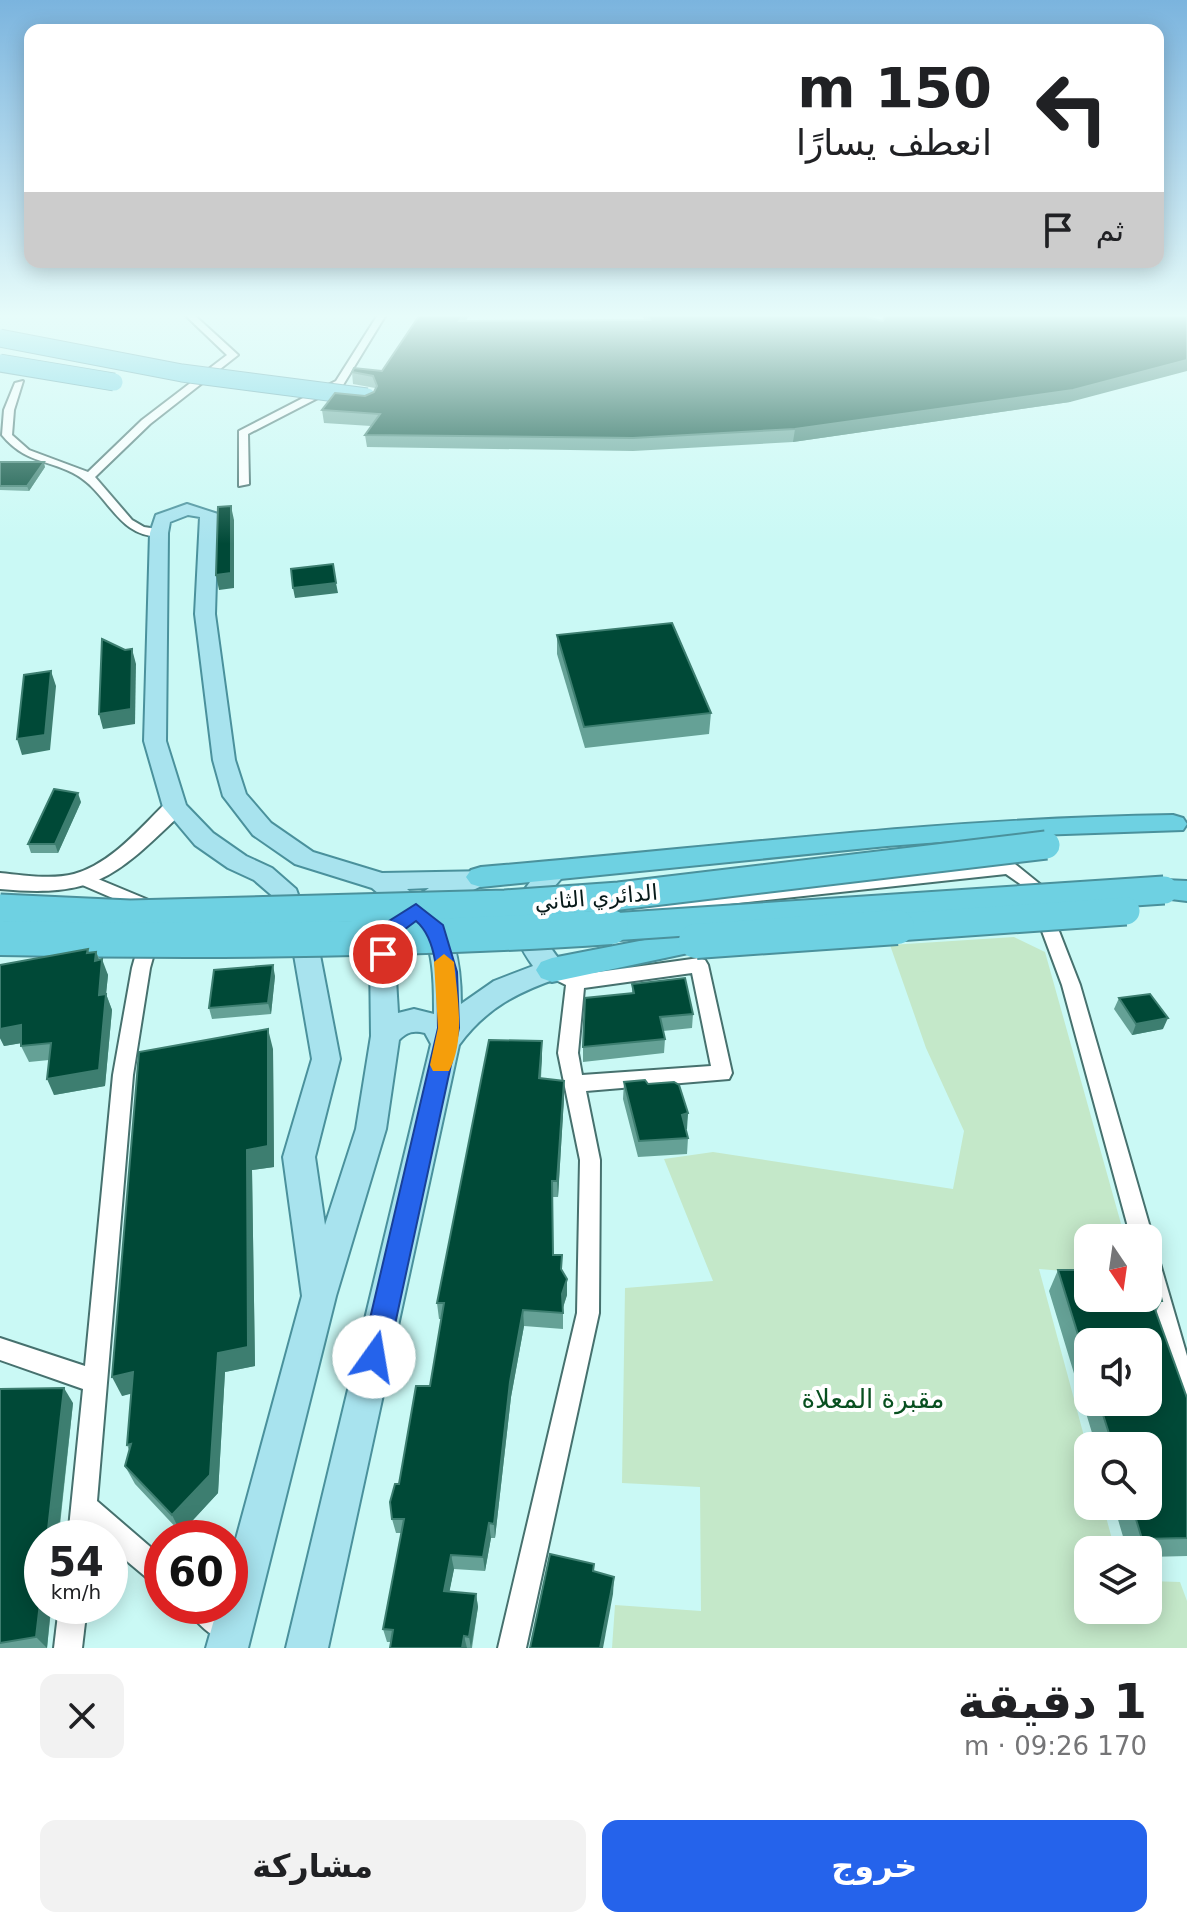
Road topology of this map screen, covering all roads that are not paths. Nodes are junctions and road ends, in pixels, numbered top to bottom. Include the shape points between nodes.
1 (17, 390) edge
2 (171, 390) edge
3 (188, 390) edge
4 (299, 390) edge
5 (327, 390) edge
6 (211, 396) dead end
7 (367, 397) edge
8 (255, 402) dead end
9 (352, 412) edge
10 (89, 477) junction
11 (243, 484) dead end
12 (159, 533) junction
13 (175, 807) junction
14 (1180, 823) edge
15 (1041, 835) junction
16 (556, 869) junction
17 (481, 877) junction
18 (86, 880) junction
19 (0, 881) edge
20 (381, 882) junction
21 (1178, 898) edge
22 (0, 908) edge
23 (416, 911) junction
24 (525, 920) junction
25 (0, 938) edge
26 (564, 976) junction
27 (385, 1036) junction
28 (445, 1043) junction
29 (574, 1084) junction
30 (1138, 1224) edge
31 (319, 1296) junction
32 (1162, 1310) edge
33 (0, 1349) edge
34 (93, 1381) junction
35 (1187, 1398) edge
36 (85, 1508) junction
37 (83, 1520) edge
38 (144, 1559) edge
39 (71, 1624) edge
40 (215, 1624) edge
41 (229, 1640) edge
42 (68, 1648) edge
43 (307, 1648) edge
44 (512, 1648) edge

1 - 10 street via 7,435 18,449
2 - 6 highway, bridge
3 - 10 street
4 - 7 highway, bridge
5 - 11 street via 243,433
8 - 9 highway
10 - 12 street via 135,527
12 - 13 main road via 155,741
12 - 20 main road via 162,519 187,509 209,514 205,614 224,760 235,796 262,829 304,858
13 - 18 street
13 - 31 main road via 204,839 287,895 307,955 326,1059 299,1157
14 - 15 highway, الدائري الثاني
15 - 16 highway via 887,837
15 - 22 highway, الدائري الثاني, bridge via 619,896 505,904 130,914
16 - 17 highway
16 - 24 main road via 532,893
17 - 20 main road
17 - 23 main road via 441,892
18 - 19 street
18 - 34 street via 145,905 154,922 123,1075
20 - 23 main road
21 - 25 highway, الدائري الثاني, bridge via 476,936 210,942
21 - 26 highway, bridge via 696,941
23 - 27 main road via 396,926 383,954
23 - 28 main road via 433,925 447,972
24 - 26 main road via 530,946
24 - 30 street via 1009,868 1033,885 1071,985
26 - 28 main road via 488,995 466,1013
26 - 29 street
26 - 29 street via 699,965 722,1073
27 - 28 main road via 398,1022 414,1017 435,1025
27 - 31 main road via 371,1129
28 - 43 main road
29 - 44 street via 590,1160 588,1313
31 - 41 main road
32 - 35 street
33 - 34 street
34 - 36 street
36 - 37 street
36 - 38 street
39 - 42 street
40 - 41 street

